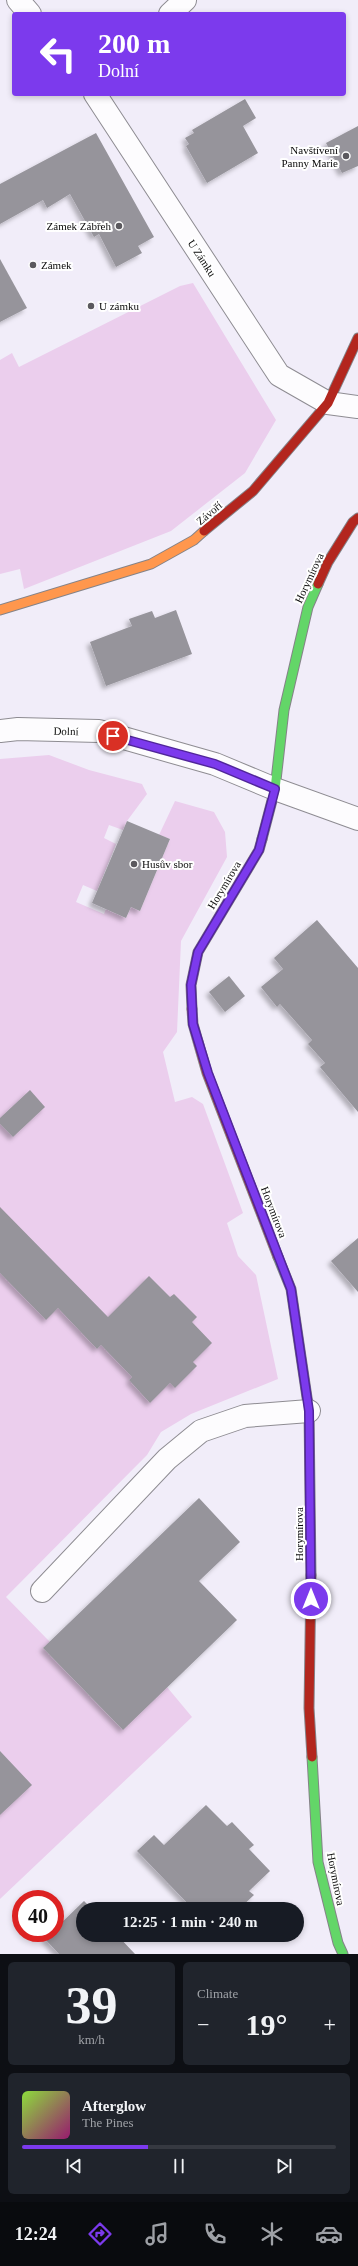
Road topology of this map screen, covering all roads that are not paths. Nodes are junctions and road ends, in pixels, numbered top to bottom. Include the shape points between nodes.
1 (18, 0) edge
2 (185, 0) edge
3 (28, 12) edge
4 (172, 12) edge
5 (96, 96) edge
6 (358, 338) edge
7 (328, 403) junction
8 (358, 407) edge
9 (358, 518) edge
10 (0, 610) edge
11 (0, 731) edge
12 (275, 789) junction
13 (358, 819) edge
14 (309, 1411) junction
15 (42, 1591) dead end
16 (343, 1954) edge

1 - 3 street
2 - 4 street
5 - 7 street, U Zámku via 279,375
6 - 7 street, Závoří
7 - 8 street
7 - 10 street, Závoří via 253,491 194,540 150,564
9 - 12 street, Horymírova via 328,562 308,607 284,710
11 - 12 street, Dolní via 99,731 215,764
12 - 13 street, Dolní
12 - 14 street, Horymírova via 259,850 198,952 191,985 193,1024 208,1073 291,1289
14 - 15 street via 245,1416 201,1431 167,1459
14 - 16 street, Horymírova via 312,1638 309,1708 318,1855 338,1943

